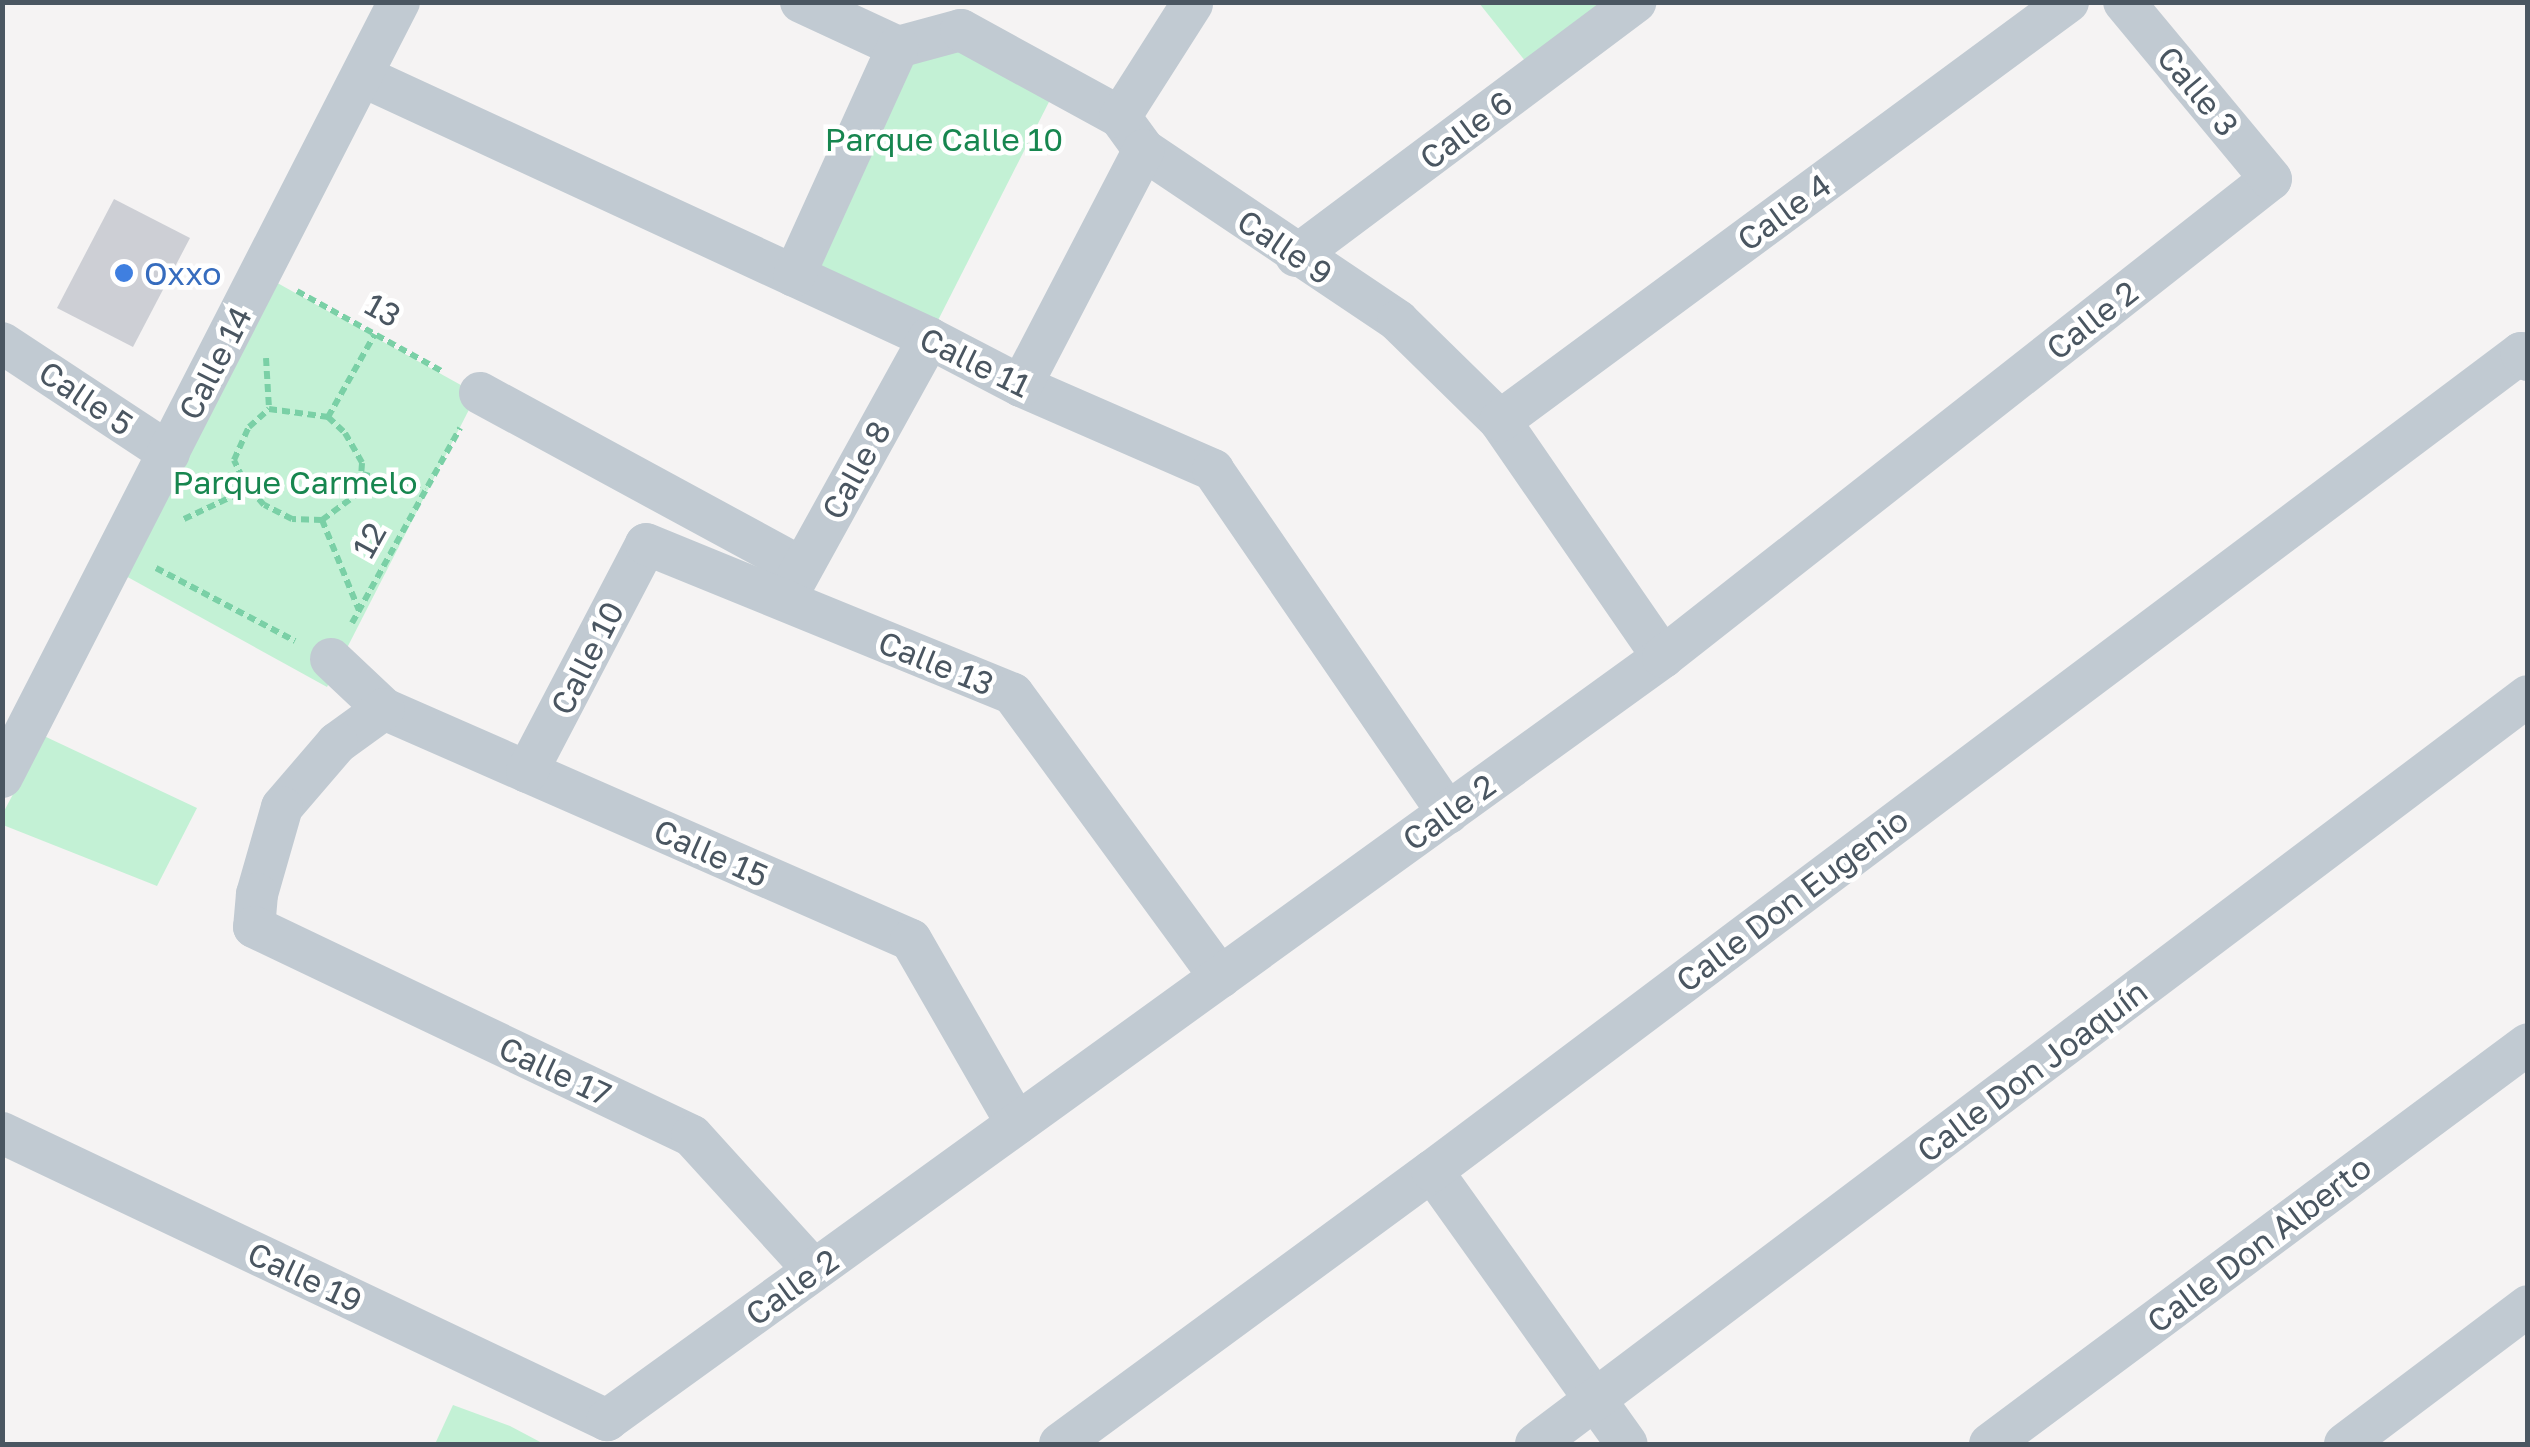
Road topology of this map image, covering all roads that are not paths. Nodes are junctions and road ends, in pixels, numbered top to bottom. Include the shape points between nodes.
1 (399, 2) edge
2 (802, 2) edge
3 (1636, 2) edge
4 (2068, 2) edge
5 (2124, 2) edge
6 (1192, 4) edge
7 (967, 16) edge
8 (898, 47) junction
9 (362, 76) junction
10 (1132, 134) junction
11 (2271, 180) joint
12 (1296, 256) junction
13 (794, 276) junction
14 (929, 338) junction
15 (2, 343) edge
16 (2524, 356) edge
17 (1022, 386) junction
18 (480, 393) road end
19 (1500, 421) junction
20 (168, 453) junction
21 (646, 544) joint
22 (793, 584) junction
23 (1664, 657) junction
24 (331, 660) road end
25 (2528, 696) edge
26 (384, 709) junction
27 (527, 772) junction
28 (2, 777) edge
29 (1448, 813) junction
30 (1220, 977) junction
31 (2528, 1044) edge
32 (1017, 1124) junction
33 (2, 1132) edge
34 (1432, 1171) junction
35 (814, 1270) junction
36 (2528, 1306) edge
37 (1597, 1399) junction
38 (607, 1420) joint
39 (1060, 1444) edge
40 (1536, 1444) edge
41 (1627, 1444) edge
42 (1990, 1444) edge
43 (2345, 1444) edge

1 - 9 street, Calle 14
2 - 8 street
3 - 12 street, Calle 6
4 - 19 street, Calle 4
5 - 11 street, Calle 3
6 - 10 street
7 - 8 street, Calle 9
7 - 10 street, Calle 9
8 - 13 street
9 - 13 street, Calle 11
9 - 20 street, Calle 14
10 - 12 street, Calle 9
10 - 17 street
11 - 23 street, Calle 2
12 - 19 street, Calle 9 via 1398,321
13 - 14 street, Calle 11
14 - 17 street, Calle 11
14 - 22 street, Calle 8
15 - 20 street, Calle 5
16 - 34 street, Calle Don Eugenio
17 - 29 street, Calle 11 via 1214,470
18 - 22 street, Calle 13
19 - 23 street, Calle 9
20 - 28 street, Calle 14
21 - 22 street, Calle 13
21 - 27 street, Calle 10
22 - 30 street, Calle 13 via 1013,694
23 - 29 street, Calle 2
24 - 26 street, Calle 15
25 - 37 street, Calle Don Joaquín
26 - 27 street, Calle 15
26 - 35 street, Calle 17 via 337,744 282,807 254,927 692,1136
27 - 32 street, Calle 15 via 911,940
29 - 30 street, Calle 2
30 - 32 street, Calle 2
31 - 42 street, Calle Don Alberto
32 - 35 street, Calle 2
33 - 38 street, Calle 19
34 - 37 street
34 - 39 street, Calle Don Eugenio
35 - 38 street, Calle 2
36 - 43 street
37 - 40 street, Calle Don Joaquín
37 - 41 street

